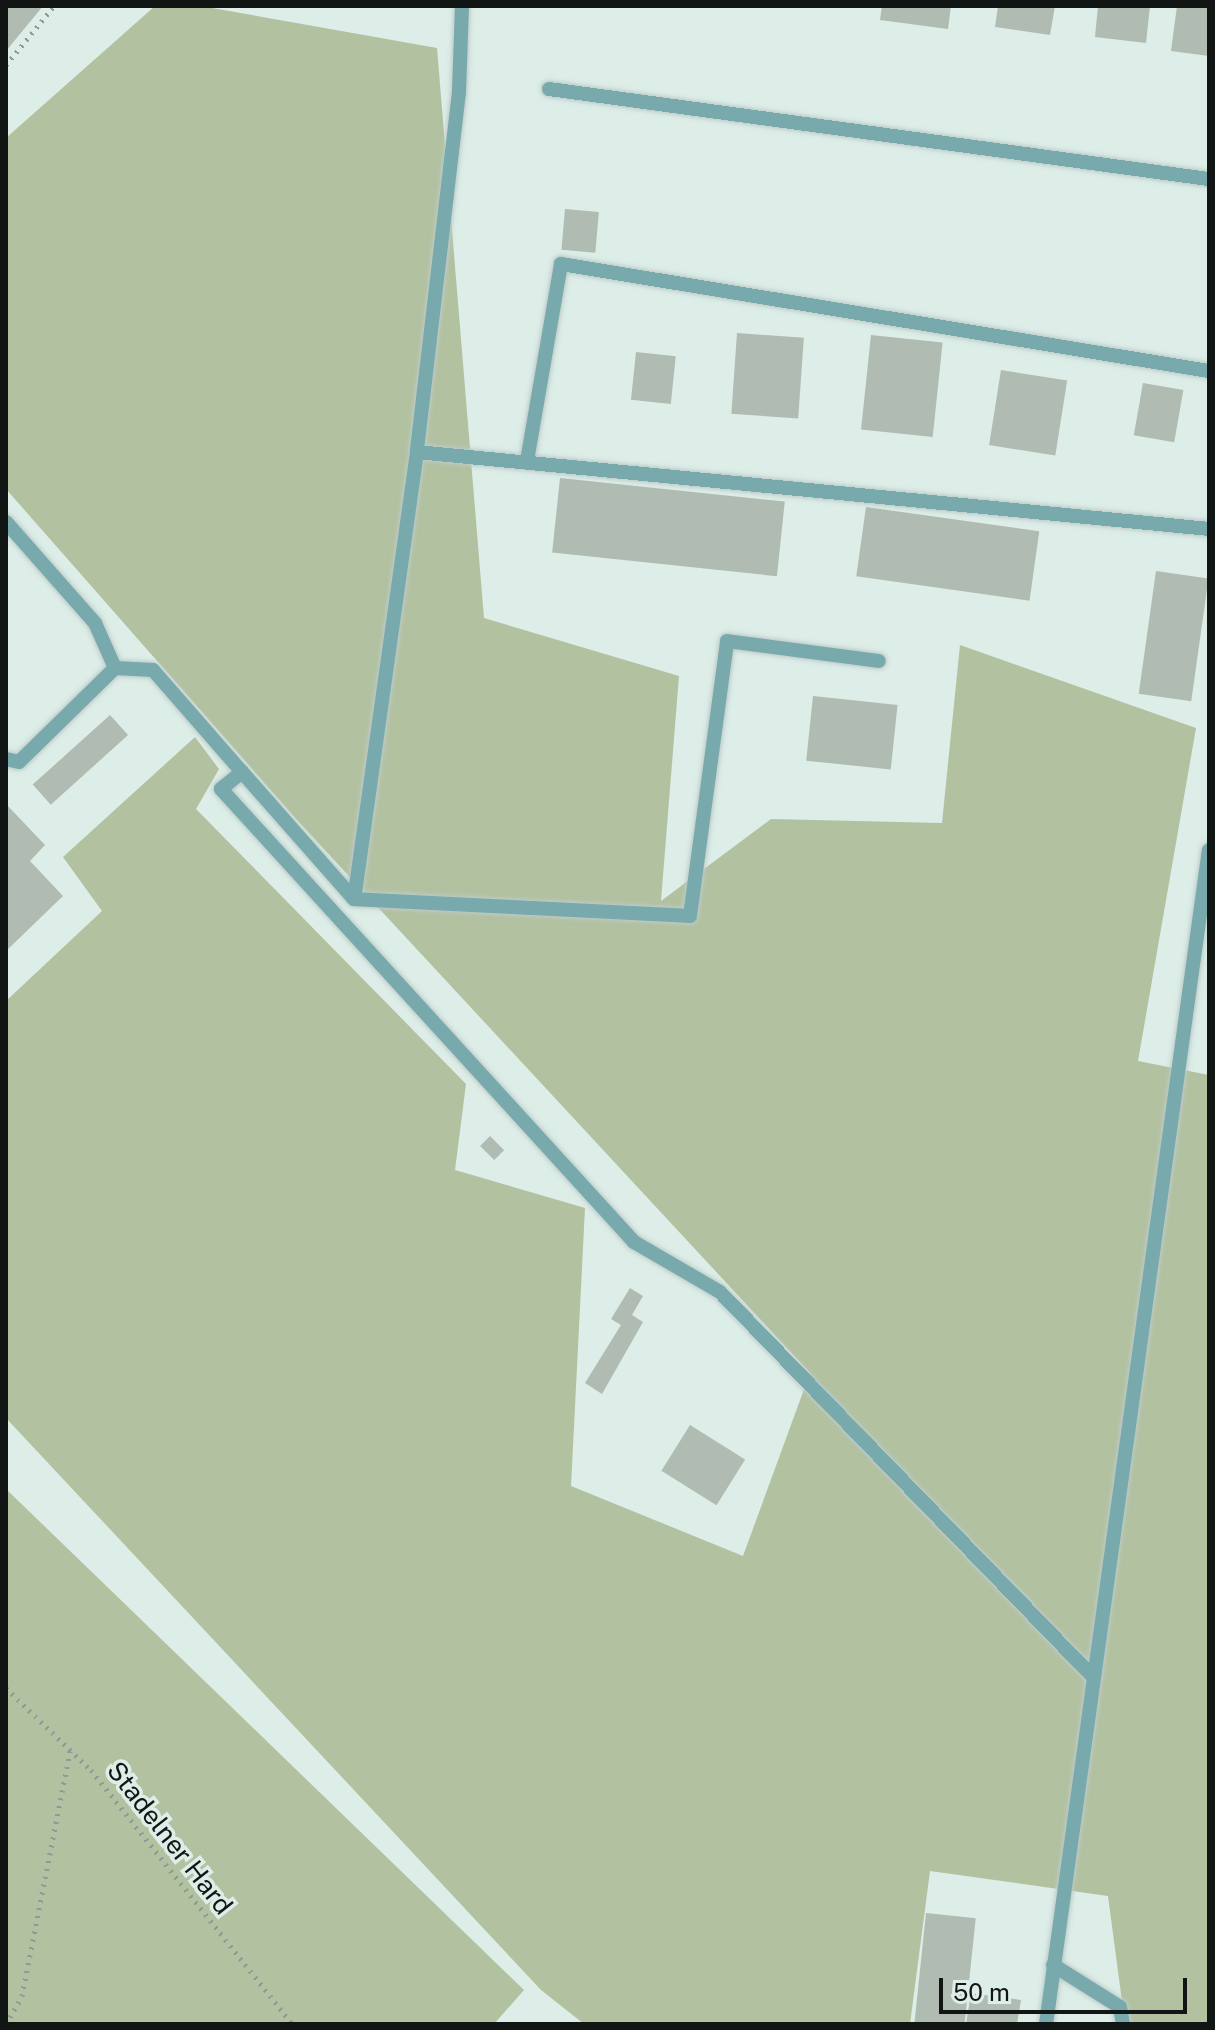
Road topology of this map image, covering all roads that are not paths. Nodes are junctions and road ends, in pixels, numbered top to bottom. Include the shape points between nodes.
1 (462, 6) edge
2 (549, 89) dead end
3 (1209, 179) edge
4 (1209, 371) edge
5 (417, 452) junction
6 (527, 461) junction
7 (6, 522) edge
8 (1209, 529) edge
9 (879, 661) dead end
10 (115, 668) junction
11 (6, 759) edge
12 (242, 772) junction
13 (1209, 850) edge
14 (354, 899) junction
15 (1093, 1677) junction
16 (1053, 1965) junction
17 (1046, 2024) edge
18 (1123, 2024) edge

1 - 5 lane via 459,92
2 - 3 lane
4 - 6 lane via 561,264
5 - 6 lane
5 - 14 lane
6 - 8 lane
7 - 10 lane via 95,623
9 - 14 lane via 727,641 690,916
10 - 11 lane via 19,762
10 - 12 lane via 153,670
12 - 14 lane
12 - 15 lane via 221,789 634,1242 720,1292
13 - 15 lane
15 - 16 lane
16 - 17 lane
16 - 18 lane via 1120,2007

